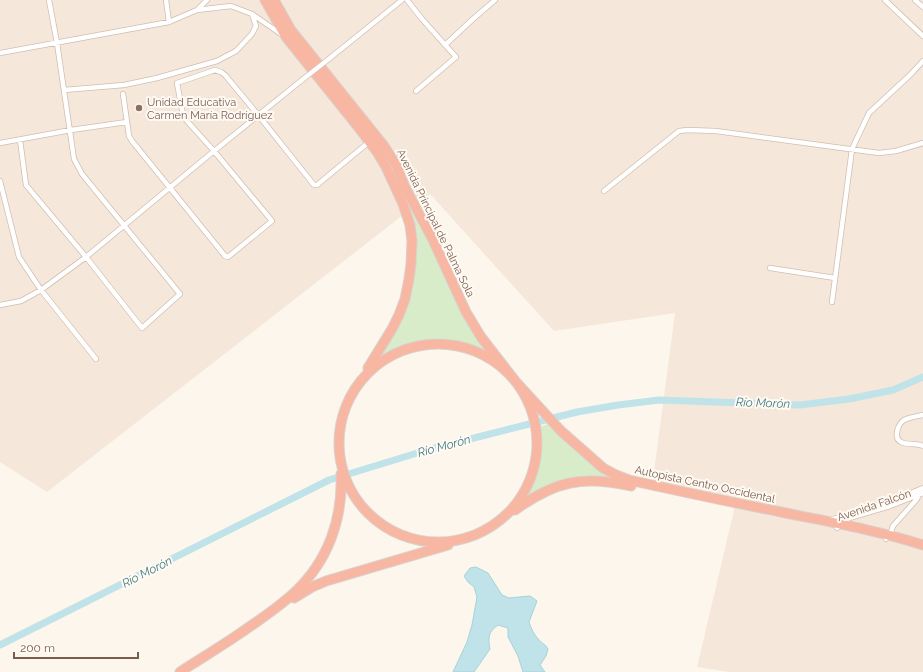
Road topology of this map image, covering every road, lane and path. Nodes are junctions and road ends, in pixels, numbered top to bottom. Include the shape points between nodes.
1 (49, 0) edge
2 (166, 0) edge
3 (207, 0) edge
4 (264, 0) edge
5 (274, 0) edge
6 (402, 0) edge
7 (407, 0) edge
8 (495, 0) edge
9 (885, 0) edge
10 (916, 0) edge
11 (923, 7) edge
12 (196, 10) junction
13 (252, 14) junction
14 (168, 22) junction
15 (923, 36) edge
16 (286, 37) junction
17 (57, 43) junction
18 (445, 45) junction
19 (0, 53) edge
20 (923, 61) edge
21 (64, 90) junction
22 (416, 91) dead end
23 (123, 94) dead end
24 (259, 116) junction
25 (127, 122) junction
26 (71, 130) junction
27 (20, 140) junction
28 (369, 142) junction
29 (0, 143) edge
30 (923, 143) edge
31 (852, 149) junction
32 (214, 151) junction
33 (0, 181) edge
34 (170, 188) junction
35 (604, 191) dead end
36 (125, 226) junction
37 (86, 257) junction
38 (770, 268) dead end
39 (835, 278) junction
40 (41, 290) junction
41 (832, 302) dead end
42 (0, 304) edge
43 (96, 358) dead end
44 (516, 382) junction
45 (357, 385) junction
46 (536, 411) junction
47 (923, 415) edge
48 (923, 446) edge
49 (343, 481) junction
50 (923, 488) edge
51 (921, 493) edge
52 (503, 519) junction
53 (826, 521) junction
54 (839, 526) junction
55 (888, 537) junction
56 (468, 538) junction
57 (923, 545) edge
58 (923, 551) edge
59 (273, 611) junction
60 (180, 672) edge

1 - 17 street
2 - 14 street
3 - 12 street
4 - 16 highway, Avenida Principal de Palma Sola
5 - 44 highway, Avenida Principal de Palma Sola via 291,30 384,146 396,165 466,312 481,337
6 - 24 street, bridge
7 - 18 street
8 - 18 street
9 - 15 street
10 - 11 street
12 - 13 street via 231,6
12 - 14 street
13 - 16 street
13 - 21 street via 256,26 252,34 236,51 217,62 124,85
14 - 17 street
16 - 28 highway, Avenida Principal de Palma Sola
17 - 19 street
17 - 21 street
18 - 22 street via 456,57
20 - 31 street via 869,113
21 - 26 street
23 - 25 street
24 - 28 street via 317,185
24 - 32 street
24 - 32 street via 221,72 215,70 177,83 183,115
25 - 26 street
25 - 34 street via 132,141
26 - 27 street
26 - 36 street via 74,159 82,174
27 - 29 street
27 - 37 street via 26,185
28 - 45 highway, Avenida Principal de Palma Sola via 386,167 403,204 410,225 412,256 408,288 399,315 388,338
30 - 31 street via 879,153
31 - 35 street via 716,131 679,131
31 - 39 street
32 - 34 street
32 - 34 street via 272,222 228,257 225,256
33 - 40 street via 19,257
34 - 36 street
36 - 37 street
36 - 37 street via 180,294 142,328
37 - 40 street
38 - 39 street
39 - 41 street
40 - 42 street via 21,301
40 - 43 street
44 - 45 highway via 505,370 485,356 463,348 439,344 415,347 393,355 373,368
44 - 46 highway, Autopista Centro Occidental
45 - 49 highway via 348,399 338,437
46 - 52 highway via 535,465 519,501
46 - 53 highway, Autopista Centro Occidental via 603,468 620,477
47 - 48 street via 904,420 897,433 899,441
49 - 56 highway via 365,510 380,524 397,534 432,542
49 - 59 highway via 338,514 325,552 299,588
50 - 53 street, Avenida Falcón via 889,502
51 - 54 street, Avenida Falcón via 890,506 846,519
51 - 55 street via 893,526
52 - 54 highway, Autopista Centro Occidental via 534,497 552,488 594,480 771,516
52 - 56 highway
53 - 54 highway, Autopista Centro Occidental
54 - 55 highway, Autopista Centro Occidental
55 - 57 highway, Autopista Centro Occidental
55 - 58 highway, Autopista Centro Occidental
56 - 59 highway via 326,581
59 - 60 highway

